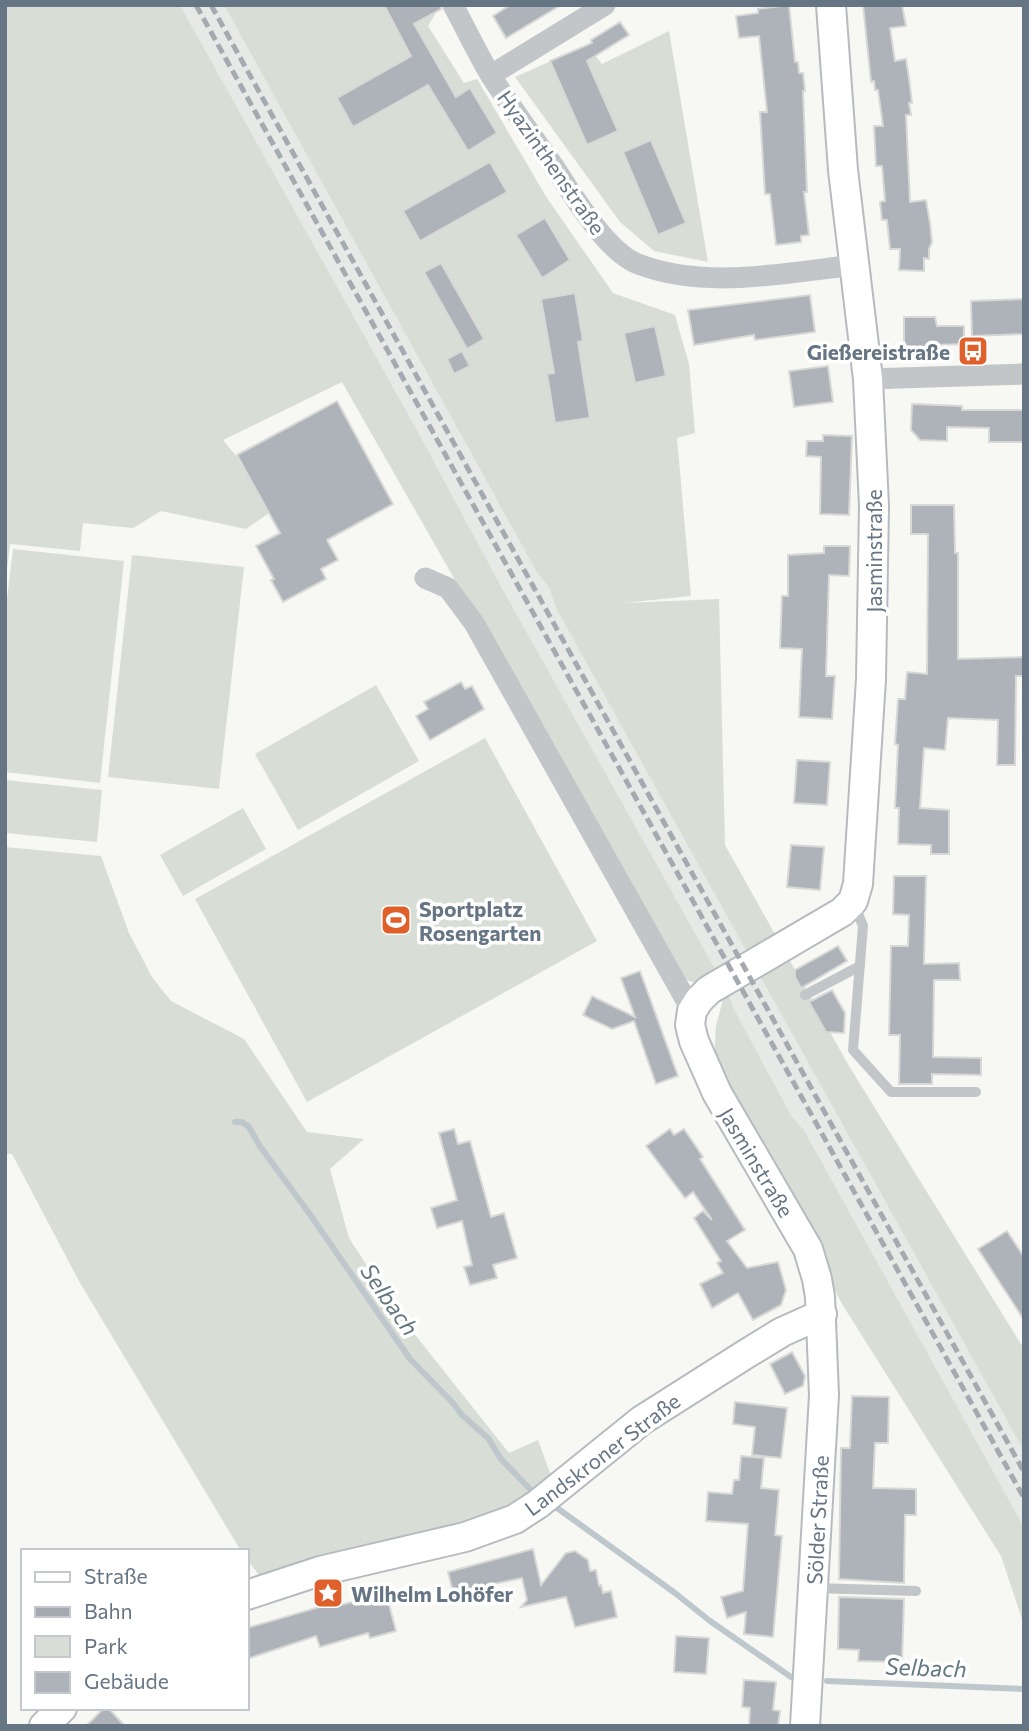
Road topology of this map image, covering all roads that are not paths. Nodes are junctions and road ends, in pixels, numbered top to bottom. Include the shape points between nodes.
1 (453, 5) edge
2 (605, 5) edge
3 (831, 5) edge
4 (491, 75) junction
5 (855, 265) junction
6 (1024, 374) edge
7 (869, 379) junction
8 (425, 578) dead end
9 (853, 901) junction
10 (860, 966) junction
11 (805, 995) dead end
12 (692, 1011) junction
13 (976, 1093) dead end
14 (822, 1314) junction
15 (813, 1588) junction
16 (916, 1591) dead end
17 (248, 1595) edge
18 (60, 1710) edge
19 (44, 1726) edge
20 (805, 1726) edge

1 - 4 street, Hyazinthenstraße
2 - 4 street
3 - 5 street, Jasminstraße
4 - 5 street, Hyazinthenstraße via 582,209 606,240 634,263 702,277
5 - 7 street, Jasminstraße
6 - 7 street
7 - 9 street, Jasminstraße via 874,506 871,679 858,884
8 - 12 street, Jasminstraße via 448,588 474,623
9 - 10 lane via 863,926
9 - 12 street via 842,912 709,990
10 - 11 lane
10 - 13 lane via 853,1050 891,1092
12 - 14 street, Jasminstraße via 690,1025 706,1071 808,1249
14 - 15 street, Sölder Straße via 824,1395
14 - 17 street, Landskroner Straße via 764,1343 642,1420 514,1519 465,1537 320,1571
15 - 16 lane
15 - 20 street, Sölder Straße
18 - 19 street

